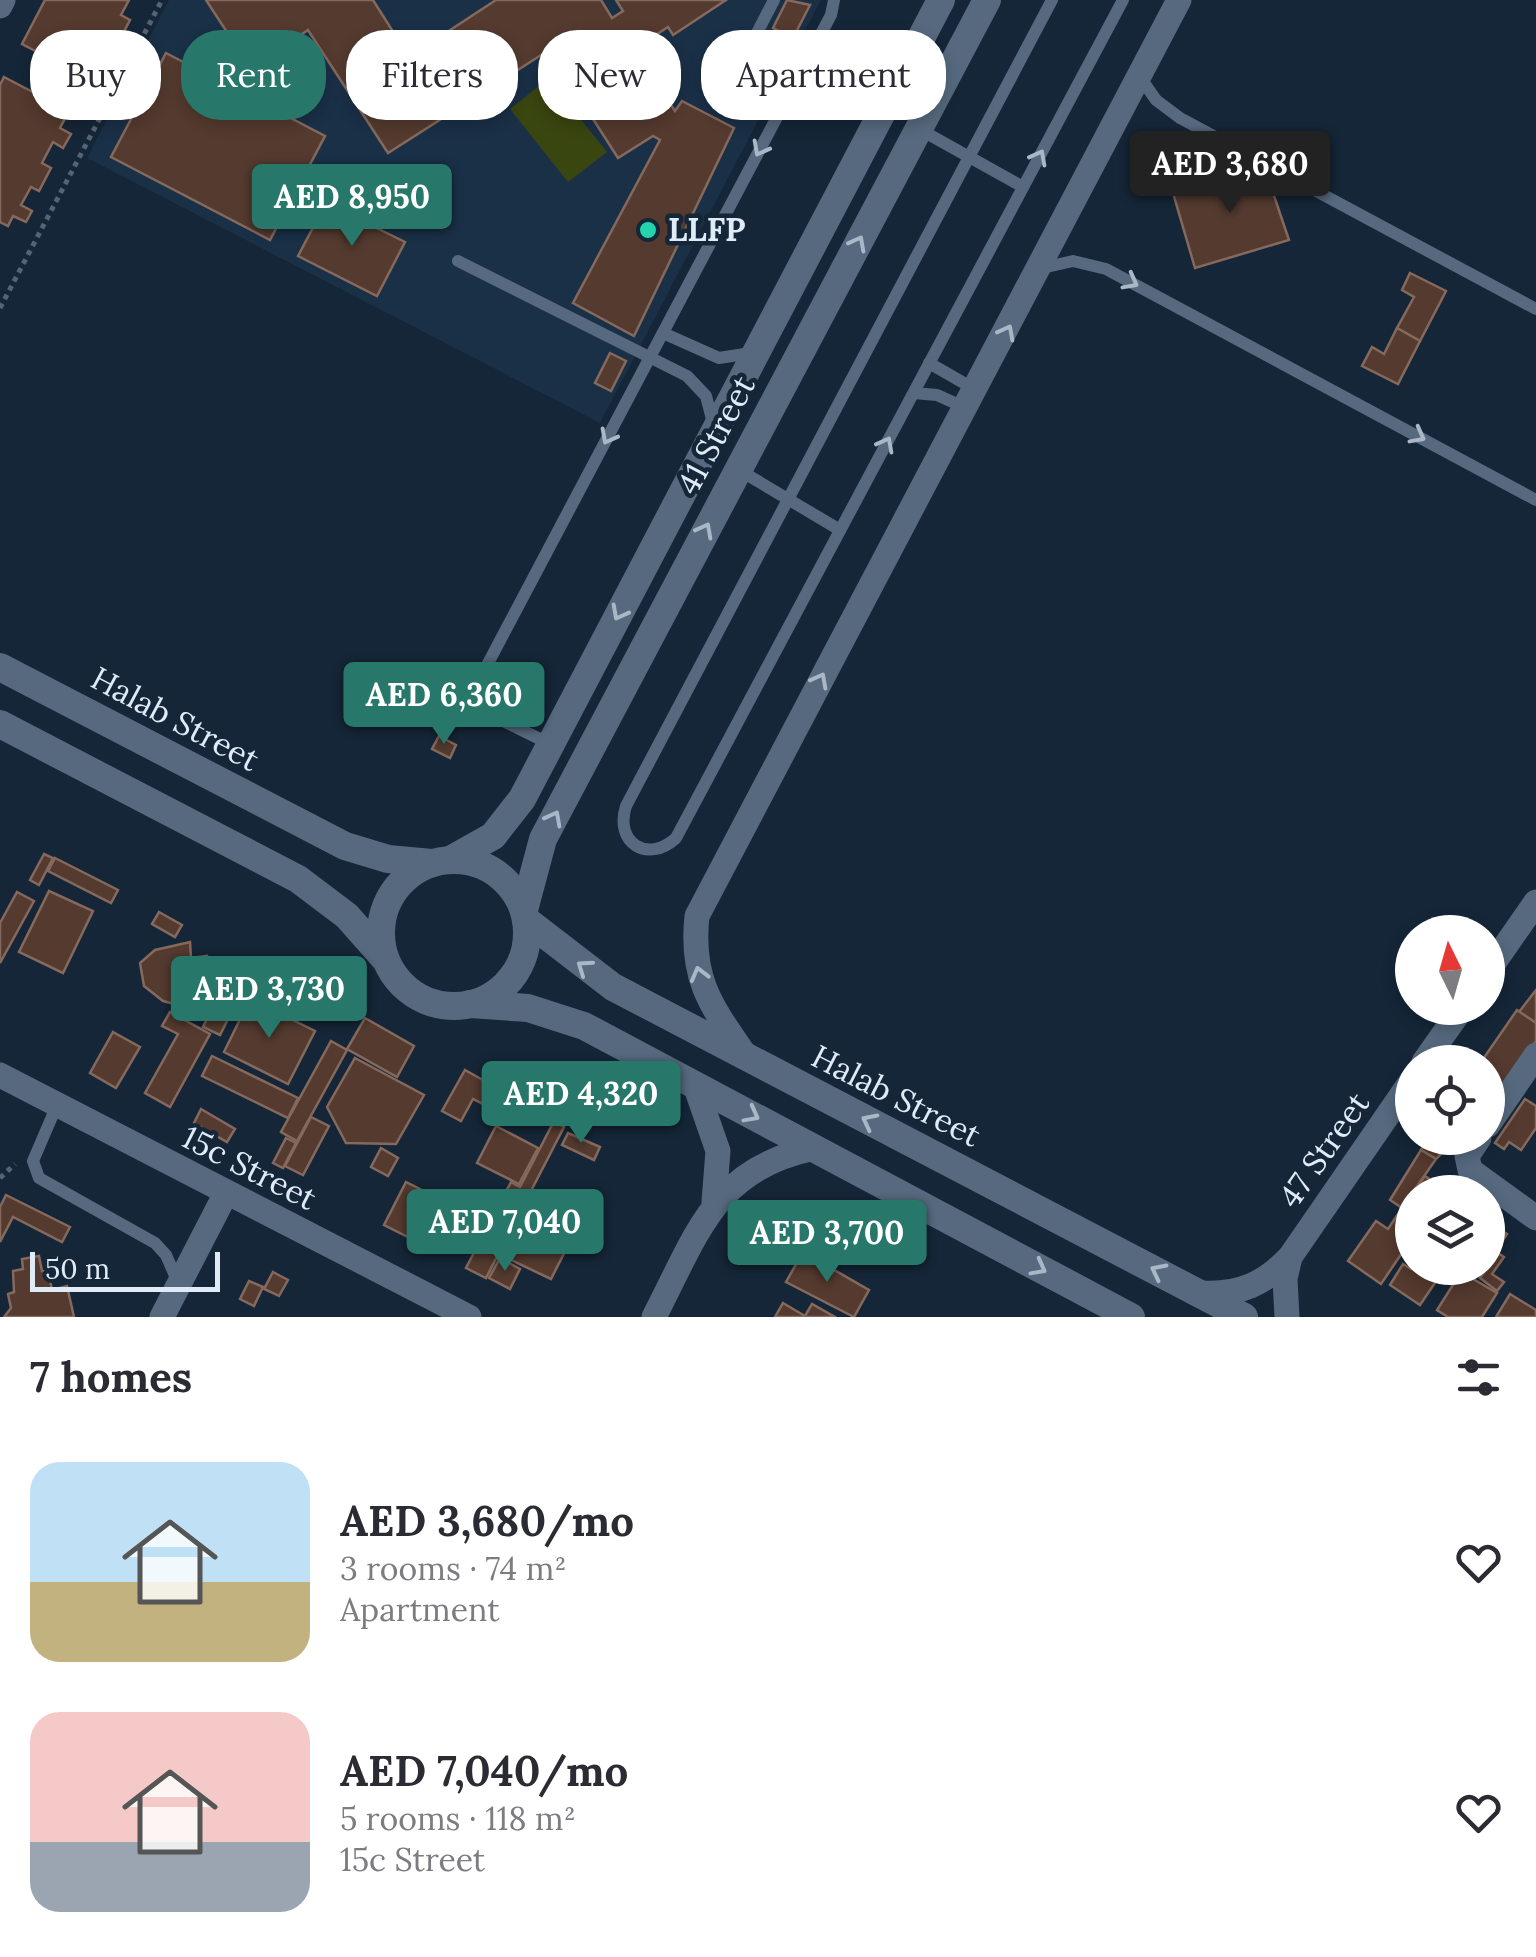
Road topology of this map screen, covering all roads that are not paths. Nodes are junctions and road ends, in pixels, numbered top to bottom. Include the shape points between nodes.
1 (774, 0) edge
2 (834, 0) edge
3 (941, 0) edge
4 (988, 0) edge
5 (1052, 0) edge
6 (1123, 0) edge
7 (1179, 0) edge
8 (759, 30) edge
9 (1139, 76) junction
10 (919, 129) junction
11 (969, 157) junction
12 (1023, 187) junction
13 (458, 261) dead end
14 (1040, 268) junction
15 (1536, 310) edge
16 (663, 333) junction
17 (758, 350) junction
18 (650, 357) junction
19 (929, 364) junction
20 (914, 392) junction
21 (971, 399) junction
22 (712, 436) junction
23 (738, 469) junction
24 (788, 499) junction
25 (1536, 500) edge
26 (840, 530) junction
27 (0, 667) edge
28 (0, 724) edge
29 (550, 744) junction
30 (442, 861) junction
31 (1536, 902) edge
32 (525, 915) junction
33 (1505, 947) edge
34 (386, 961) junction
35 (470, 1004) junction
36 (1536, 1056) edge
37 (747, 1058) junction
38 (0, 1075) edge
39 (695, 1084) junction
40 (1505, 1101) edge
41 (57, 1104) junction
42 (1395, 1105) edge
43 (814, 1148) junction
44 (1468, 1155) edge
45 (226, 1193) junction
46 (714, 1201) junction
47 (1536, 1218) edge
48 (1290, 1256) junction
49 (178, 1286) junction
50 (1202, 1294) junction
51 (1102, 1308) edge
52 (162, 1317) edge
53 (469, 1317) edge
54 (654, 1317) edge
55 (1131, 1317) edge
56 (1244, 1317) edge
57 (1287, 1317) edge

1 - 8 lane
2 -> 16 lane
3 - 17 street, 41 Street
4 - 10 street, 41 Street
5 - 11 lane
12 -> 6 lane
7 - 9 street
9 - 14 street
9 - 15 lane via 1180,118
10 - 11 lane
23 -> 10 street, 41 Street
11 - 12 lane
11 - 24 lane
12 - 19 lane
13 - 18 lane
21 -> 14 street
14 -> 25 lane via 1073,261 1106,268
16 - 17 lane via 718,358
16 - 18 lane
17 - 22 street, 41 Street
18 - 22 lane via 698,385 712,408
18 -> 29 lane via 476,686 481,710
19 - 20 lane
19 - 21 lane
20 - 21 lane
26 -> 20 lane
37 -> 21 street via 700,983 697,916
22 -> 29 street, 41 Street
23 - 24 lane
32 -> 23 street, 41 Street via 543,839
24 - 26 lane
24 - 26 lane via 626,806 624,836 635,847 650,852 676,838
27 - 30 street, Halab Street via 346,846 388,859
28 - 34 street via 298,879 346,916
29 - 30 street, 41 Street via 509,819 492,836
30 - 32 street via 488,868 504,878
30 - 34 street via 414,872 388,902 382,921
31 - 33 street
32 - 35 street via 524,956 515,973 488,998
37 -> 32 street, Halab Street via 613,987
34 - 35 street via 404,985 430,1002
35 - 39 street via 557,1015
36 - 40 street
50 -> 37 street, Halab Street
38 - 41 street, 15c Street
39 -> 43 street
39 - 46 street via 718,1152
41 - 45 street, 15c Street
41 - 49 lane via 33,1161 39,1178 155,1243
42 - 48 street, 47 Street
43 - 46 street via 749,1171
43 -> 51 street
44 - 47 street via 1470,1170
45 - 49 street
45 - 53 street, 15c Street
46 - 54 street
48 - 50 street, 47 Street via 1251,1288
48 - 57 street, 47 Street
49 - 52 street
50 - 56 street, Halab Street
51 - 55 street

